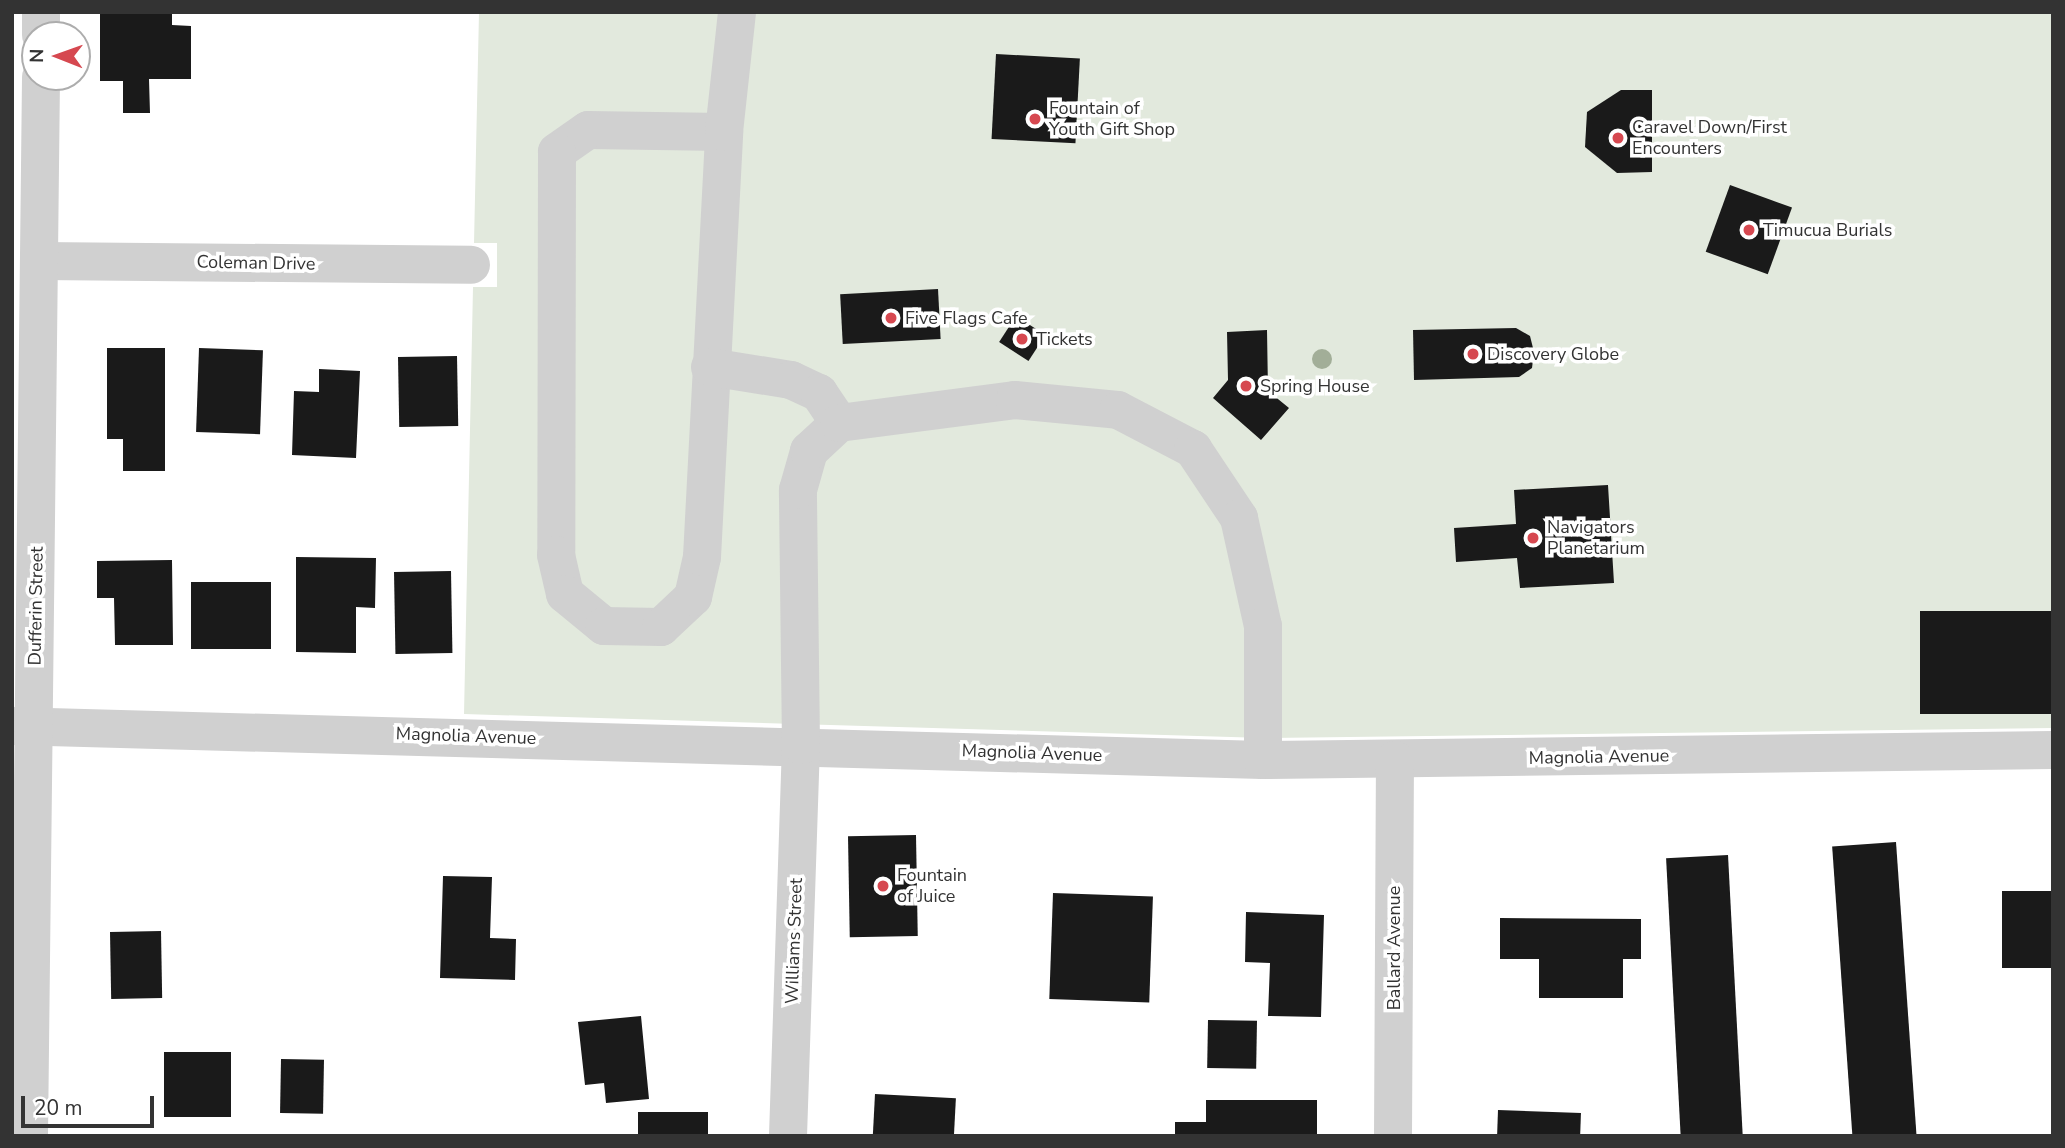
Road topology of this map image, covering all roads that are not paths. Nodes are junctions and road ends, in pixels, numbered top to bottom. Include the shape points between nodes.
1 (737, 12) edge
2 (41, 91) edge
3 (724, 132) junction
4 (40, 261) junction
5 (471, 265) dead end
6 (710, 367) junction
7 (839, 422) junction
8 (23, 726) edge
9 (801, 745) junction
10 (2053, 750) edge
11 (1264, 760) junction
12 (1395, 760) junction
13 (29, 1136) edge
14 (788, 1136) edge
15 (1393, 1136) edge

1 - 3 street
2 - 4 street, Dufferin Street
3 - 6 street
3 - 6 street via 588,130 557,152 556,555 565,594 604,626 662,627 694,597 702,557
4 - 5 street, Coleman Drive
4 - 8 street, Dufferin Street
6 - 7 street via 791,380 819,393
7 - 9 street, Williams Street via 809,451 798,490
7 - 11 street via 1015,400 1118,410 1193,449 1239,518 1263,626
8 - 9 street, Magnolia Avenue
8 - 13 street, Dufferin Street
9 - 11 street, Magnolia Avenue
9 - 14 street, Williams Street
10 - 12 street, Magnolia Avenue
11 - 12 street, Magnolia Avenue
12 - 15 street, Ballard Avenue

